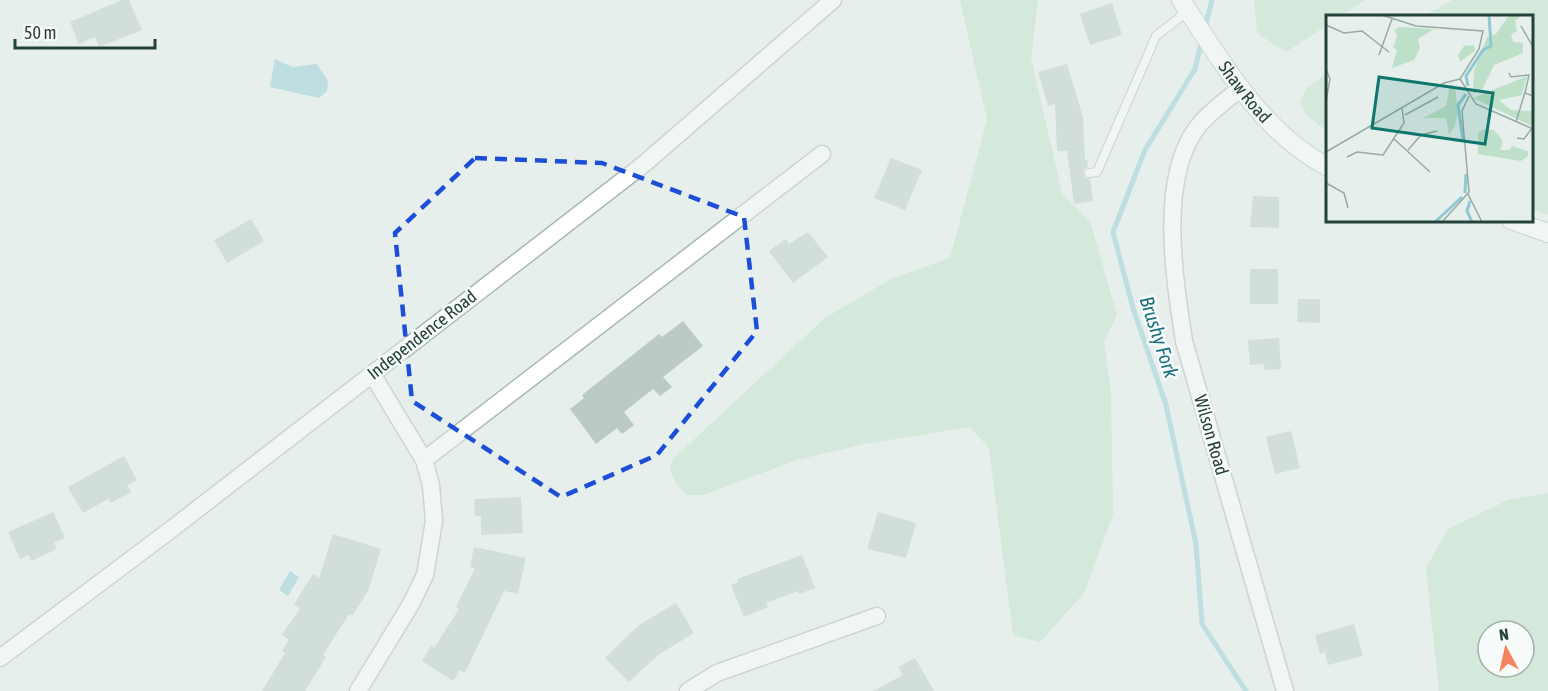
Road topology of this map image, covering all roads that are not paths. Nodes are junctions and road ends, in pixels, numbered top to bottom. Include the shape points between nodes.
1 (833, 0) edge
2 (1184, 5) edge
3 (1240, 89) junction
4 (822, 154) dead end
5 (1326, 166) edge
6 (1089, 173) dead end
7 (1517, 222) edge
8 (1548, 233) edge
9 (372, 374) junction
10 (424, 460) junction
11 (877, 616) dead end
12 (0, 658) edge
13 (358, 691) edge
14 (688, 691) edge
15 (1285, 691) edge

1 - 9 street, Independence Road via 644,164
2 - 3 main road, Shaw Road
2 - 6 lane via 1156,36 1097,172
3 - 5 main road, Shaw Road via 1289,142
3 - 15 street, Wilson Road via 1196,129 1183,156 1173,212 1173,247 1184,341
4 - 10 street
7 - 8 main road
9 - 10 street
9 - 12 street, Independence Road
10 - 13 street via 434,521 425,575
11 - 14 street via 717,673

